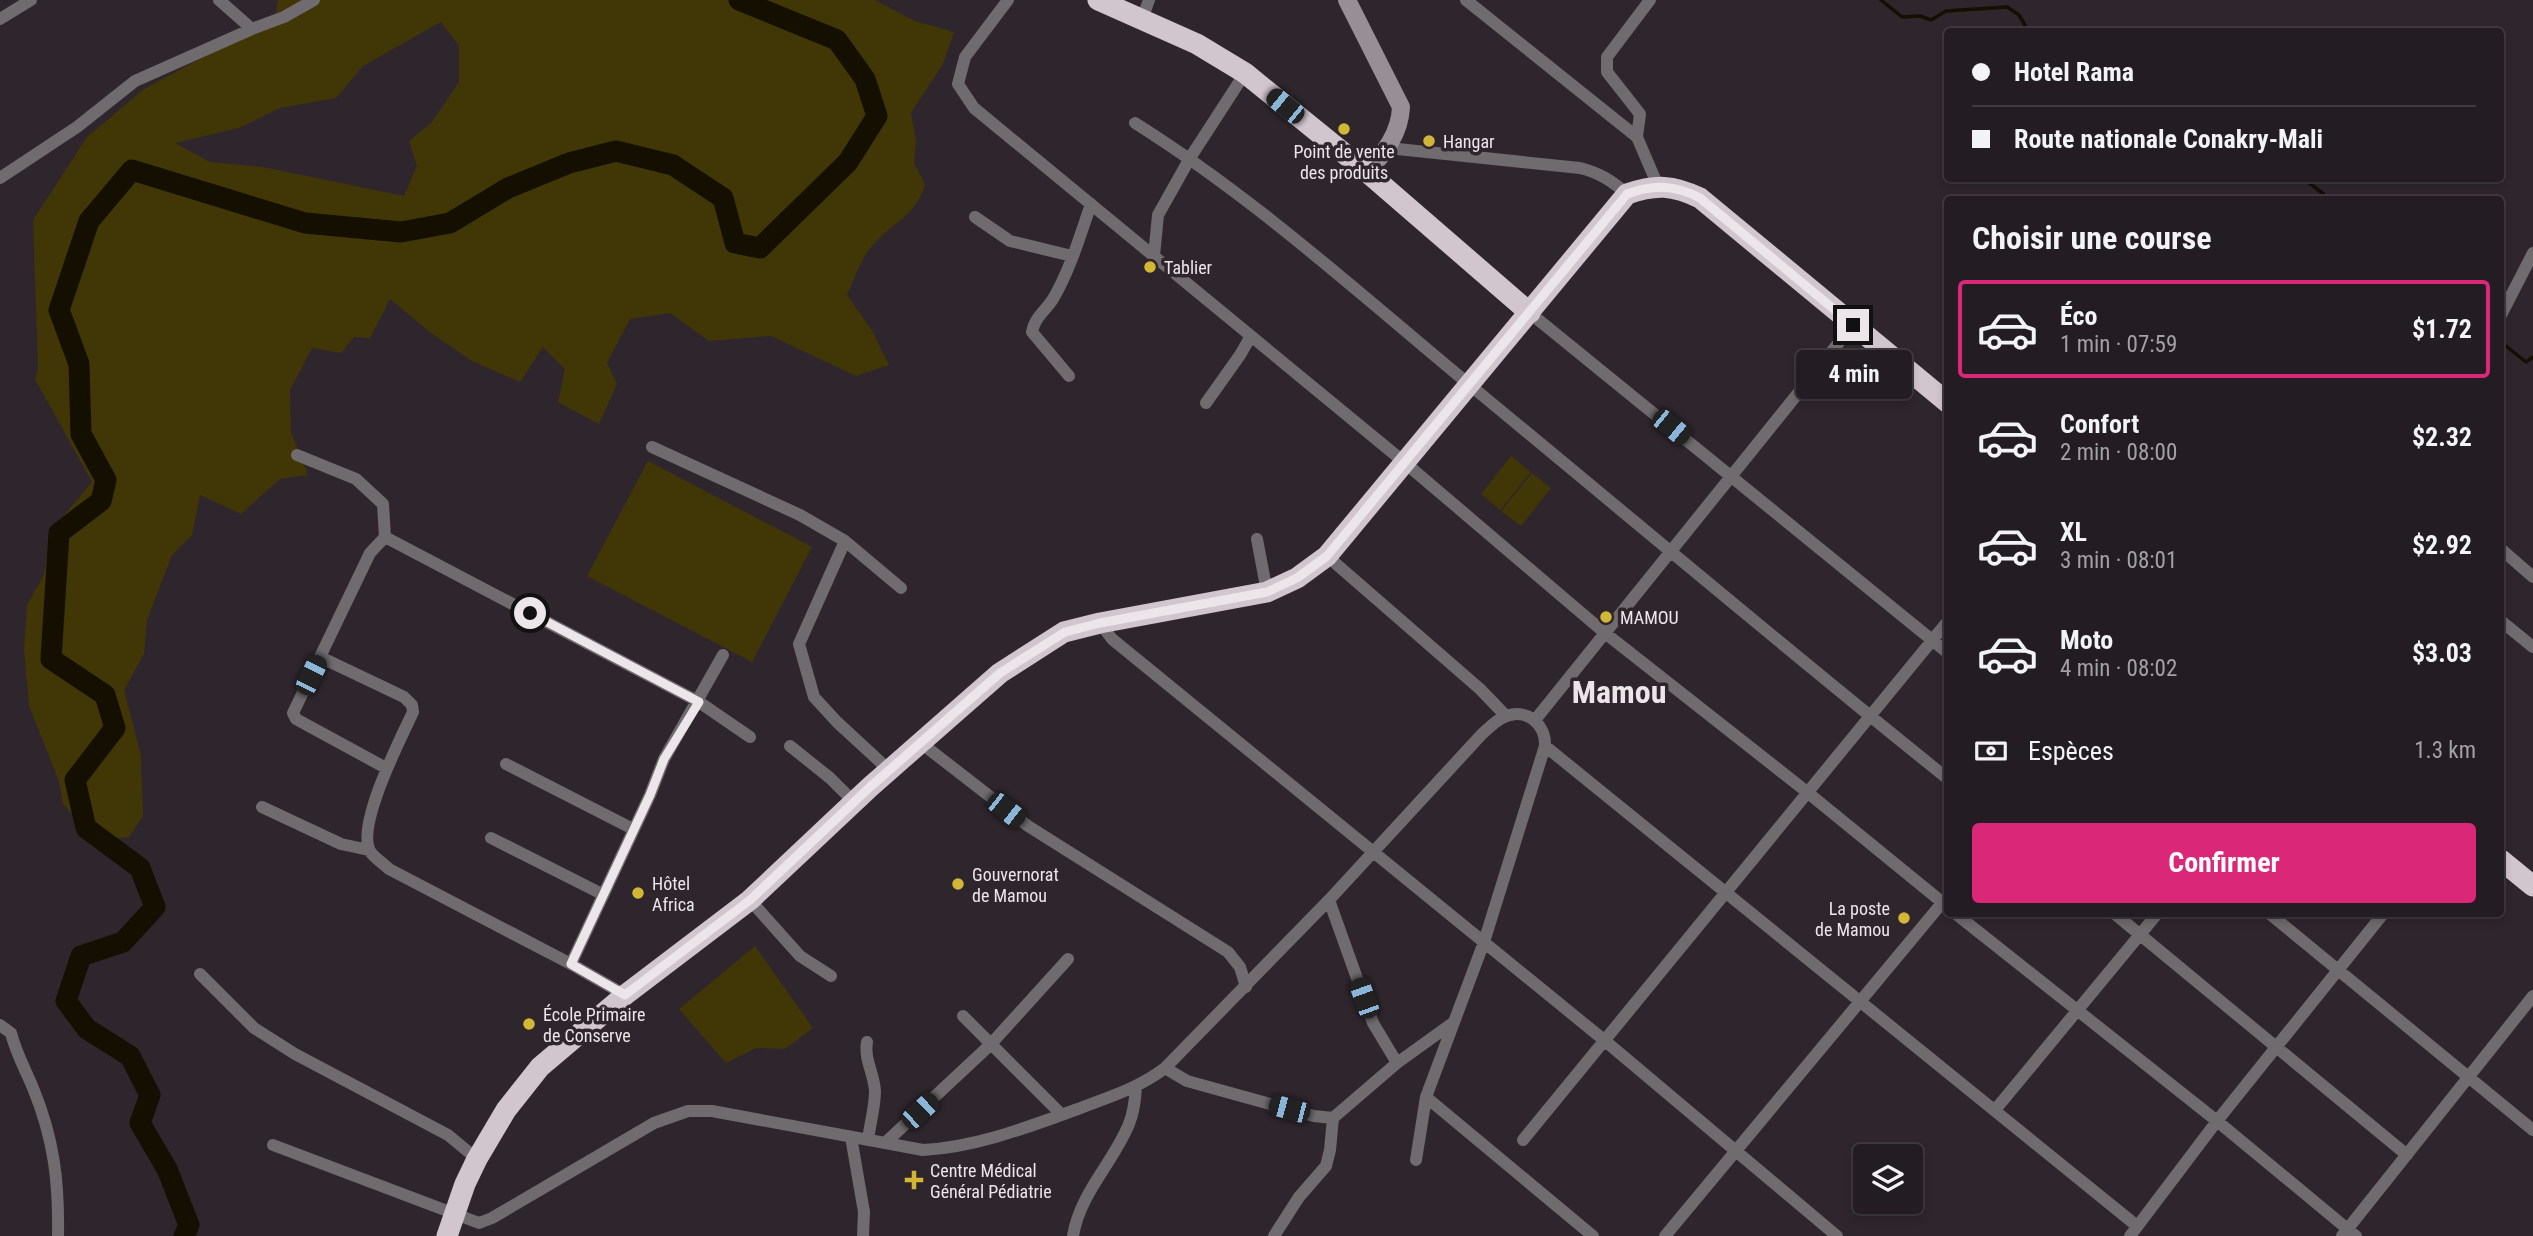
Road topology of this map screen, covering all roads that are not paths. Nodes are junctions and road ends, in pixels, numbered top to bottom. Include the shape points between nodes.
1 (31, 0) edge
2 (219, 0) edge
3 (314, 0) edge
4 (1008, 0) edge
5 (1098, 0) edge
6 (1347, 0) edge
7 (1465, 0) edge
8 (1650, 0) edge
9 (1146, 10) edge
10 (0, 19) edge
11 (252, 29) junction
12 (1245, 73) junction
13 (1135, 123) dead end
14 (1637, 137) junction
15 (1388, 148) junction
16 (1190, 158) junction
17 (1367, 172) junction
18 (0, 178) edge
19 (1658, 186) junction
20 (1627, 194) junction
21 (1091, 204) junction
22 (975, 216) dead end
23 (2533, 253) edge
24 (1072, 256) junction
25 (1154, 256) junction
26 (2504, 309) edge
27 (1530, 313) junction
28 (1853, 325) junction
29 (1251, 336) junction
30 (1069, 376) dead end
31 (1469, 384) junction
32 (1944, 400) edge
33 (1206, 403) dead end
34 (652, 447) dead end
35 (297, 456) dead end
36 (1404, 462) junction
37 (1731, 476) junction
38 (385, 537) junction
39 (1256, 539) dead end
40 (845, 541) junction
41 (1671, 550) junction
42 (2504, 552) edge
43 (1327, 556) junction
44 (2533, 577) edge
45 (901, 588) dead end
46 (1267, 592) junction
47 (1100, 623) junction
48 (2504, 623) edge
49 (1944, 625) edge
50 (1605, 633) junction
51 (1931, 640) junction
52 (2533, 647) edge
53 (1944, 650) edge
54 (723, 655) dead end
55 (320, 657) junction
56 (699, 702) junction
57 (1868, 715) junction
58 (1506, 716) junction
59 (1535, 720) junction
60 (750, 737) dead end
61 (921, 743) junction
62 (790, 746) dead end
63 (1545, 746) junction
64 (506, 764) dead end
65 (386, 768) junction
66 (889, 770) junction
67 (1944, 776) edge
68 (1807, 792) junction
69 (854, 802) junction
70 (261, 807) dead end
71 (633, 829) junction
72 (491, 838) dead end
73 (369, 850) junction
74 (1373, 851) junction
75 (2504, 862) edge
76 (2533, 886) edge
77 (1726, 892) junction
78 (602, 894) junction
79 (750, 900) junction
80 (1329, 900) junction
81 (1944, 900) edge
82 (1944, 904) edge
83 (1960, 917) edge
84 (2119, 917) edge
85 (2154, 917) edge
86 (2274, 917) edge
87 (2380, 917) edge
88 (2140, 934) junction
89 (1484, 942) junction
90 (1068, 959) dead end
91 (571, 964) junction
92 (2337, 969) junction
93 (200, 974) dead end
94 (831, 976) dead end
95 (1246, 987) junction
96 (625, 995) junction
97 (2533, 996) edge
98 (1859, 1000) junction
99 (2077, 1010) junction
100 (963, 1016) dead end
101 (1454, 1021) junction
102 (0, 1025) edge
103 (1604, 1040) junction
104 (867, 1042) dead end
105 (990, 1045) junction
106 (2277, 1047) junction
107 (1397, 1063) junction
108 (1165, 1068) junction
109 (2468, 1077) junction
110 (1136, 1087) junction
111 (1426, 1097) junction
112 (1995, 1110) junction
113 (1062, 1115) junction
114 (1333, 1118) junction
115 (2217, 1121) junction
116 (2533, 1130) edge
117 (851, 1137) junction
118 (868, 1140) junction
119 (1522, 1140) dead end
120 (885, 1143) junction
121 (274, 1145) dead end
122 (1736, 1151) junction
123 (2407, 1155) junction
124 (477, 1159) junction
125 (1416, 1160) dead end
126 (454, 1212) junction
127 (2133, 1231) edge
128 (2349, 1234) edge
129 (58, 1236) edge
130 (446, 1236) edge
131 (863, 1236) edge
132 (1073, 1236) edge
133 (1274, 1236) edge
134 (1594, 1236) edge
135 (1665, 1236) edge
136 (1837, 1236) edge

1 - 10 street
2 - 11 street
3 - 11 street
4 - 21 street via 965,57 958,84 974,108
5 - 9 highway
6 - 15 street via 1401,107
7 - 14 street
8 - 14 street via 1607,57 1608,72 1640,114
9 - 12 highway
11 - 18 street via 135,82
12 - 16 street
12 - 17 highway
13 - 16 street
14 - 19 street
15 - 17 street
15 - 20 street via 1580,168 1598,173
16 - 25 street via 1158,215
16 - 31 street via 1310,250
17 - 27 highway
19 - 20 highway
19 - 28 highway via 1700,198
20 - 27 highway
21 - 24 street
21 - 25 street
22 - 24 street via 1010,241
23 - 26 street
24 - 30 street via 1032,332
25 - 29 street
27 - 31 highway
27 - 37 street
28 - 32 highway
28 - 37 street
29 - 33 street
29 - 36 street
31 - 36 highway
31 - 41 street
34 - 40 street via 800,515
35 - 38 street via 356,479 383,504
36 - 43 highway
36 - 50 street
37 - 41 street
37 - 51 street
38 - 55 street via 370,553
38 - 56 street
39 - 46 street
40 - 45 street
40 - 66 street via 799,644 814,697
41 - 50 street
41 - 57 street
42 - 44 street
43 - 46 highway
43 - 58 street
46 - 47 highway
47 - 61 highway via 1065,632 1000,673
47 - 74 street via 1112,639
48 - 52 street
49 - 51 street
50 - 59 street
50 - 68 street
51 - 53 street
51 - 57 street
54 - 56 street
55 - 65 street via 293,713 296,719
55 - 65 street via 404,697 411,705 413,712
56 - 60 street
56 - 71 street via 664,759
57 - 67 street
57 - 68 street
58 - 59 street
58 - 74 street via 1482,734
59 - 63 street via 1543,727
61 - 66 highway
61 - 95 street via 1028,827 1228,952 1240,967
62 - 69 street
63 - 77 street
63 - 89 street
64 - 71 street
65 - 73 street via 366,830
66 - 69 highway
68 - 77 street
68 - 81 street
69 - 79 highway
70 - 73 street via 341,844
71 - 78 street
72 - 78 street
73 - 91 street via 389,869
74 - 80 street
74 - 89 street
75 - 76 highway
77 - 98 street
77 - 103 street
78 - 91 street
79 - 94 street via 800,956
79 - 96 highway
80 - 95 street
80 - 107 street via 1373,1023
82 - 98 street
83 - 99 street
84 - 88 street
85 - 88 street
86 - 92 street
87 - 92 street
88 - 99 street
88 - 106 street
89 - 101 street
89 - 103 street
90 - 105 street
91 - 96 street
92 - 106 street
92 - 109 street
93 - 124 street via 254,1028 448,1135
95 - 108 street
96 - 124 highway via 540,1068 506,1110
97 - 109 street
98 - 112 street
98 - 122 street
99 - 112 street
99 - 115 street
100 - 105 street
101 - 107 street
101 - 111 street
102 - 129 street via 11,1033 50,1138 56,1165
103 - 119 street
103 - 122 street
104 - 118 street via 865,1055 875,1093
105 - 113 street
105 - 120 street
106 - 115 street
106 - 123 street
107 - 114 street
108 - 110 street
108 - 114 street via 1187,1082
109 - 116 street
109 - 123 street
110 - 113 street
110 - 132 street via 1130,1122 1085,1199
111 - 125 street
111 - 134 street
112 - 127 street
113 - 120 street via 945,1149
114 - 133 street via 1326,1166
115 - 127 street
115 - 128 street
117 - 118 street
117 - 126 street via 712,1111 688,1111 654,1123 485,1221 474,1222
117 - 131 street via 864,1212
118 - 120 street
121 - 126 street
122 - 135 street
122 - 136 street
123 - 128 street
124 - 126 highway
126 - 130 highway

